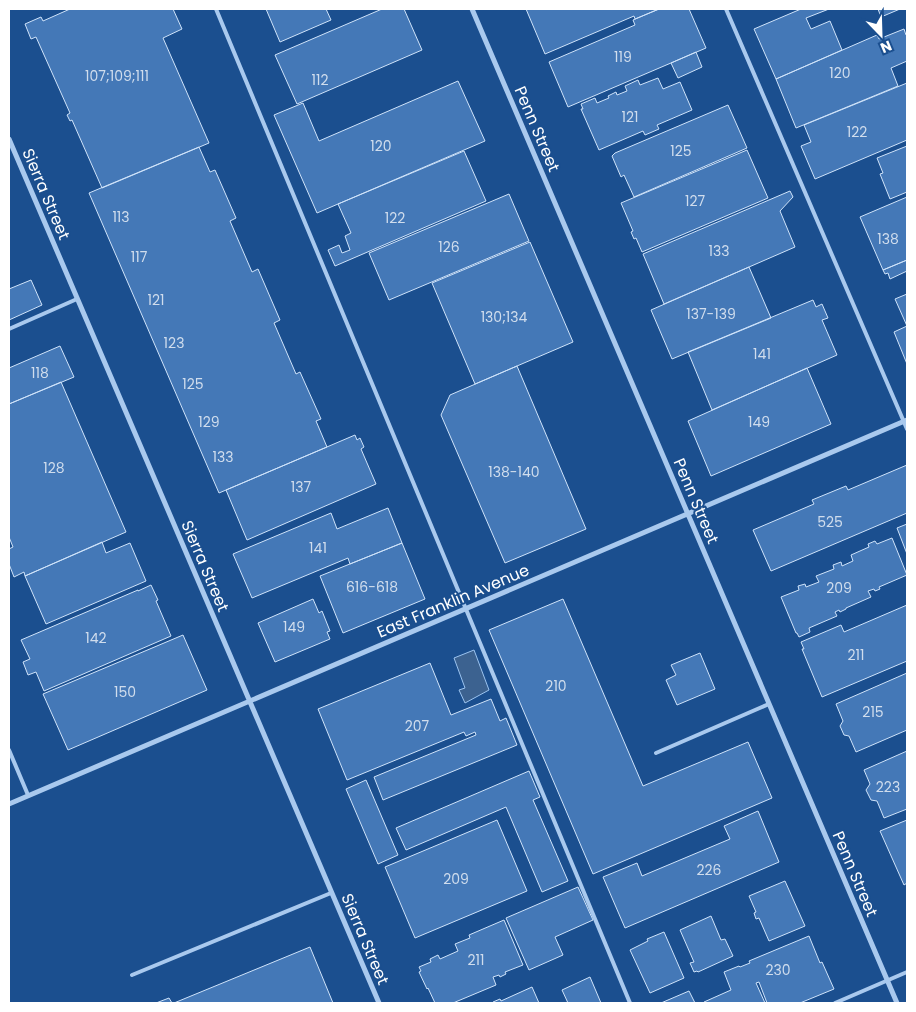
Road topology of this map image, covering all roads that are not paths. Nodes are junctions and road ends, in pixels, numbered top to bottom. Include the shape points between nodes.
1 (216, 9) edge
2 (472, 9) edge
3 (726, 9) edge
4 (9, 139) edge
5 (77, 299) junction
6 (9, 329) edge
7 (906, 421) edge
8 (907, 429) edge
9 (688, 514) junction
10 (466, 609) junction
11 (249, 701) junction
12 (769, 704) junction
13 (9, 750) edge
14 (656, 753) dead end
15 (28, 795) junction
16 (9, 804) edge
17 (332, 893) junction
18 (907, 972) edge
19 (132, 975) dead end
20 (888, 980) junction
21 (379, 1003) edge
22 (630, 1003) edge
23 (835, 1003) edge
24 (897, 1003) edge

1 - 10 lane
2 - 9 street, Penn Street
3 - 7 lane
4 - 5 street, Sierra Street
5 - 6 lane
5 - 11 street, Sierra Street
7 - 8 lane
7 - 9 street, East Franklin Avenue
9 - 10 street, East Franklin Avenue
9 - 12 street, Penn Street
10 - 11 street, East Franklin Avenue
10 - 22 lane
11 - 15 street, East Franklin Avenue
11 - 17 street, Sierra Street
12 - 14 lane
12 - 20 street, Penn Street
13 - 15 lane
15 - 16 street, East Franklin Avenue
17 - 19 lane
17 - 21 street, Sierra Street
18 - 20 lane
20 - 23 lane
20 - 24 street, Penn Street

